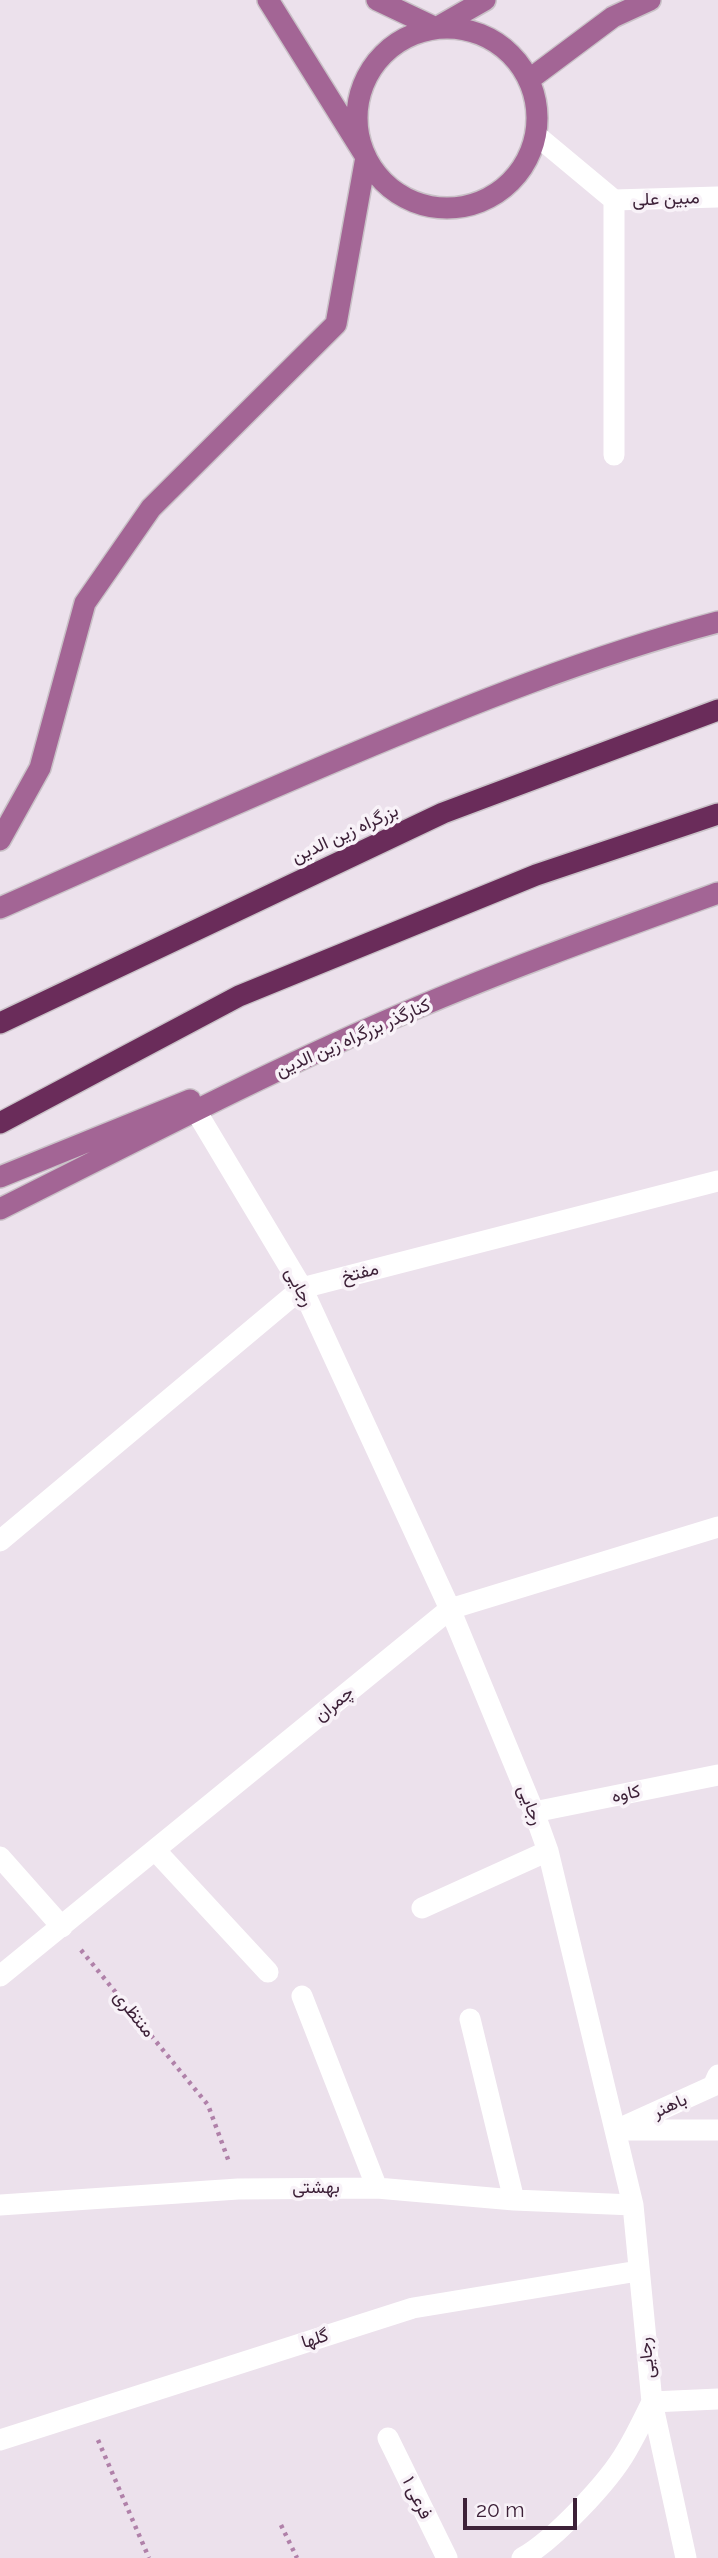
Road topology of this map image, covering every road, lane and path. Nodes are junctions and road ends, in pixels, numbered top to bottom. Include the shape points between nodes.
1 (268, 0) edge
2 (377, 0) edge
3 (485, 0) edge
4 (641, 1) edge
5 (436, 27) junction
6 (530, 79) junction
7 (536, 135) junction
8 (366, 157) junction
9 (718, 197) edge
10 (614, 200) junction
11 (614, 455) dead end
12 (718, 622) edge
13 (718, 709) edge
14 (718, 814) edge
15 (0, 840) edge
16 (718, 893) edge
17 (0, 908) edge
18 (386, 1021) junction
19 (0, 1023) edge
20 (196, 1111) junction
21 (0, 1124) edge
22 (0, 1177) edge
23 (718, 1181) edge
24 (0, 1209) edge
25 (302, 1289) junction
26 (718, 1527) edge
27 (0, 1541) edge
28 (450, 1609) junction
29 (718, 1775) edge
30 (534, 1812) junction
31 (155, 1850) junction
32 (548, 1851) junction
33 (0, 1857) edge
34 (422, 1908) dead end
35 (62, 1927) junction
36 (268, 1972) dead end
37 (0, 1976) edge
38 (302, 1996) dead end
39 (470, 2019) dead end
40 (718, 2075) edge
41 (616, 2130) junction
42 (718, 2130) edge
43 (377, 2188) junction
44 (238, 2189) junction
45 (514, 2200) junction
46 (0, 2205) edge
47 (633, 2205) junction
48 (638, 2271) junction
49 (718, 2399) edge
50 (652, 2402) junction
51 (86, 2412) junction
52 (388, 2438) dead end
53 (0, 2440) edge
54 (281, 2525) dead end
55 (149, 2558) edge
56 (297, 2558) edge
57 (447, 2558) edge
58 (522, 2558) edge
59 (686, 2558) edge

1 - 8 main road
2 - 5 main road
3 - 5 main road
4 - 6 main road
5 - 6 main road via 465,29 492,38 514,56
5 - 8 main road via 385,51 368,74 358,101 358,130
6 - 7 main road via 537,107
7 - 8 main road via 527,162 509,184 486,200 458,207 430,207 404,197 381,180
7 - 10 street
8 - 15 main road via 336,324 151,508 85,603 40,768
9 - 10 street, مبین علی
10 - 11 street
12 - 17 main road via 475,702
13 - 19 highway, بزرگراه زین الدین via 443,813
14 - 21 highway via 536,876 239,996
16 - 18 main road, کنارگذر بزرگراه زین الدین via 541,957
18 - 20 main road, کنارگذر بزرگراه زین الدین
18 - 22 main road
20 - 24 main road, کنارگذر بزرگراه زین الدین
20 - 25 street, رجایی
23 - 25 street, مفتخ
25 - 27 street, مفتخ
25 - 28 street, رجایی
26 - 28 street, چمران
28 - 30 street, رجایی
28 - 31 street, چمران
29 - 30 street, کاوه
30 - 32 street, رجایی
31 - 35 street, چمران
31 - 36 street
32 - 34 street
32 - 41 street, رجایی
33 - 35 street
35 - 37 street, چمران
35 - 44 path, منتظری via 208,2105
38 - 43 street
39 - 45 street
40 - 41 street, باهنر via 713,2086
41 - 42 street
41 - 47 street, رجایی
43 - 44 street, بهشتی
43 - 45 street, بهشتی
44 - 46 street, بهشتی
45 - 47 street, بهشتی
47 - 48 street, رجایی
48 - 50 street, رجایی
48 - 51 street, گلها via 413,2308
49 - 50 street
50 - 58 street via 626,2453 588,2500 538,2549
50 - 59 street, رجایی
51 - 53 street, گلها
51 - 55 path
52 - 57 street, فرعی ۱
54 - 56 path

